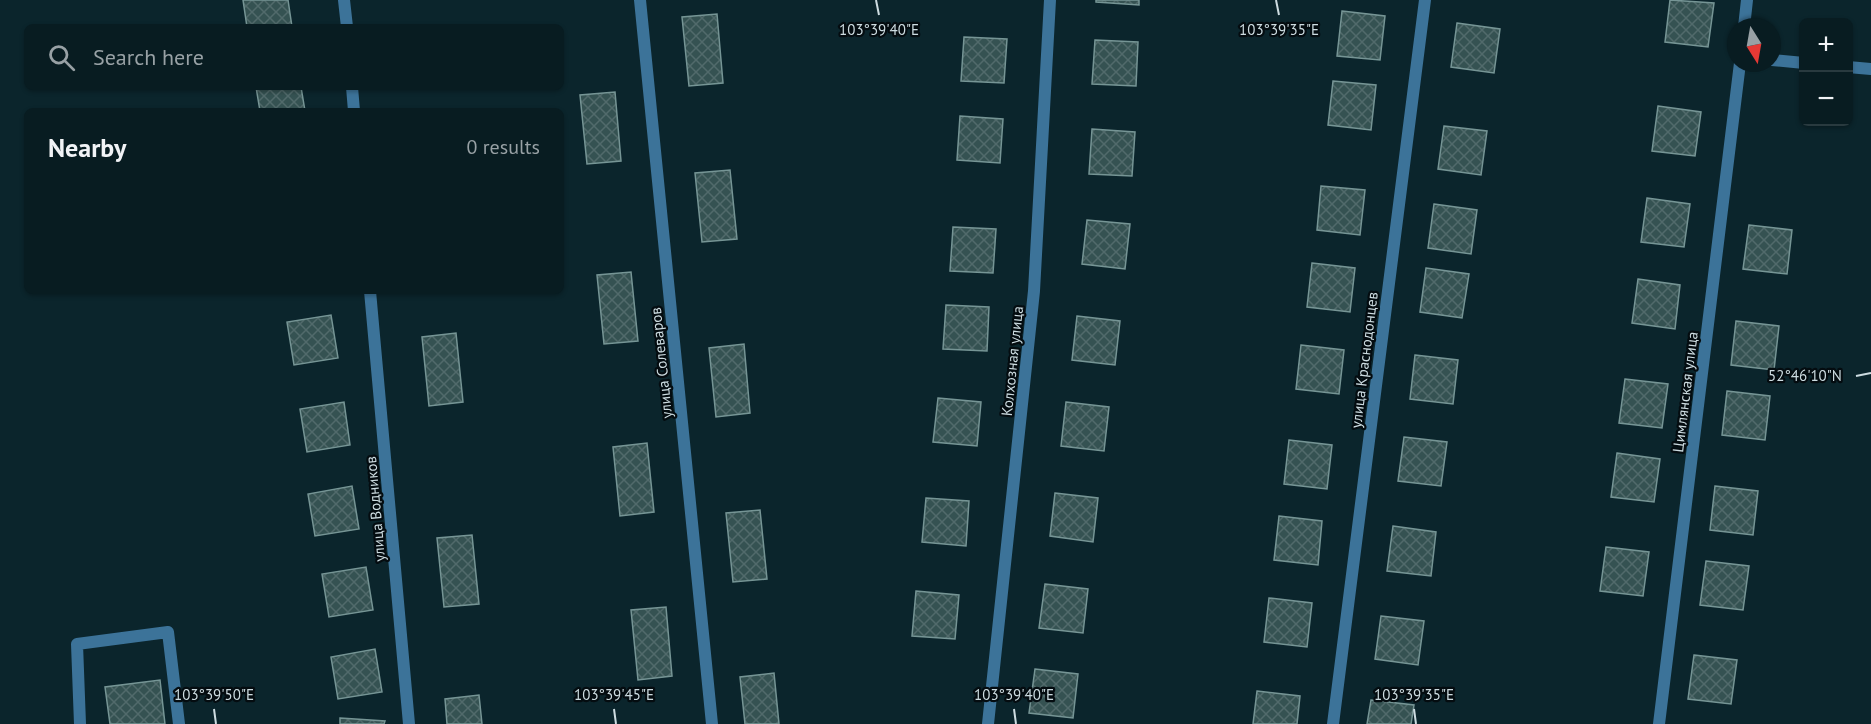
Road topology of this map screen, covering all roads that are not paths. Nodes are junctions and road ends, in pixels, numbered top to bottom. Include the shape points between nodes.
1 (344, 0) edge
2 (640, 0) edge
3 (1050, 0) edge
4 (1425, 0) edge
5 (1747, 0) edge
6 (1745, 18) edge
7 (347, 24) edge
8 (1781, 61) edge
9 (1799, 63) edge
10 (1853, 67) edge
11 (1871, 69) edge
12 (1739, 72) edge
13 (352, 90) edge
14 (354, 108) edge
15 (370, 294) edge
16 (80, 724) edge
17 (179, 724) edge
18 (409, 724) edge
19 (712, 724) edge
20 (988, 724) edge
21 (1333, 724) edge
22 (1659, 724) edge

1 - 7 street
2 - 19 street, улица Солеваров
3 - 20 street, Колхозная улица via 1034,291
4 - 21 street, улица Краснодонцев
5 - 6 street
8 - 9 street
10 - 11 street
12 - 22 street, Цимлянская улица
13 - 14 street
15 - 18 street, улица Водников
16 - 17 street via 78,644 168,632

